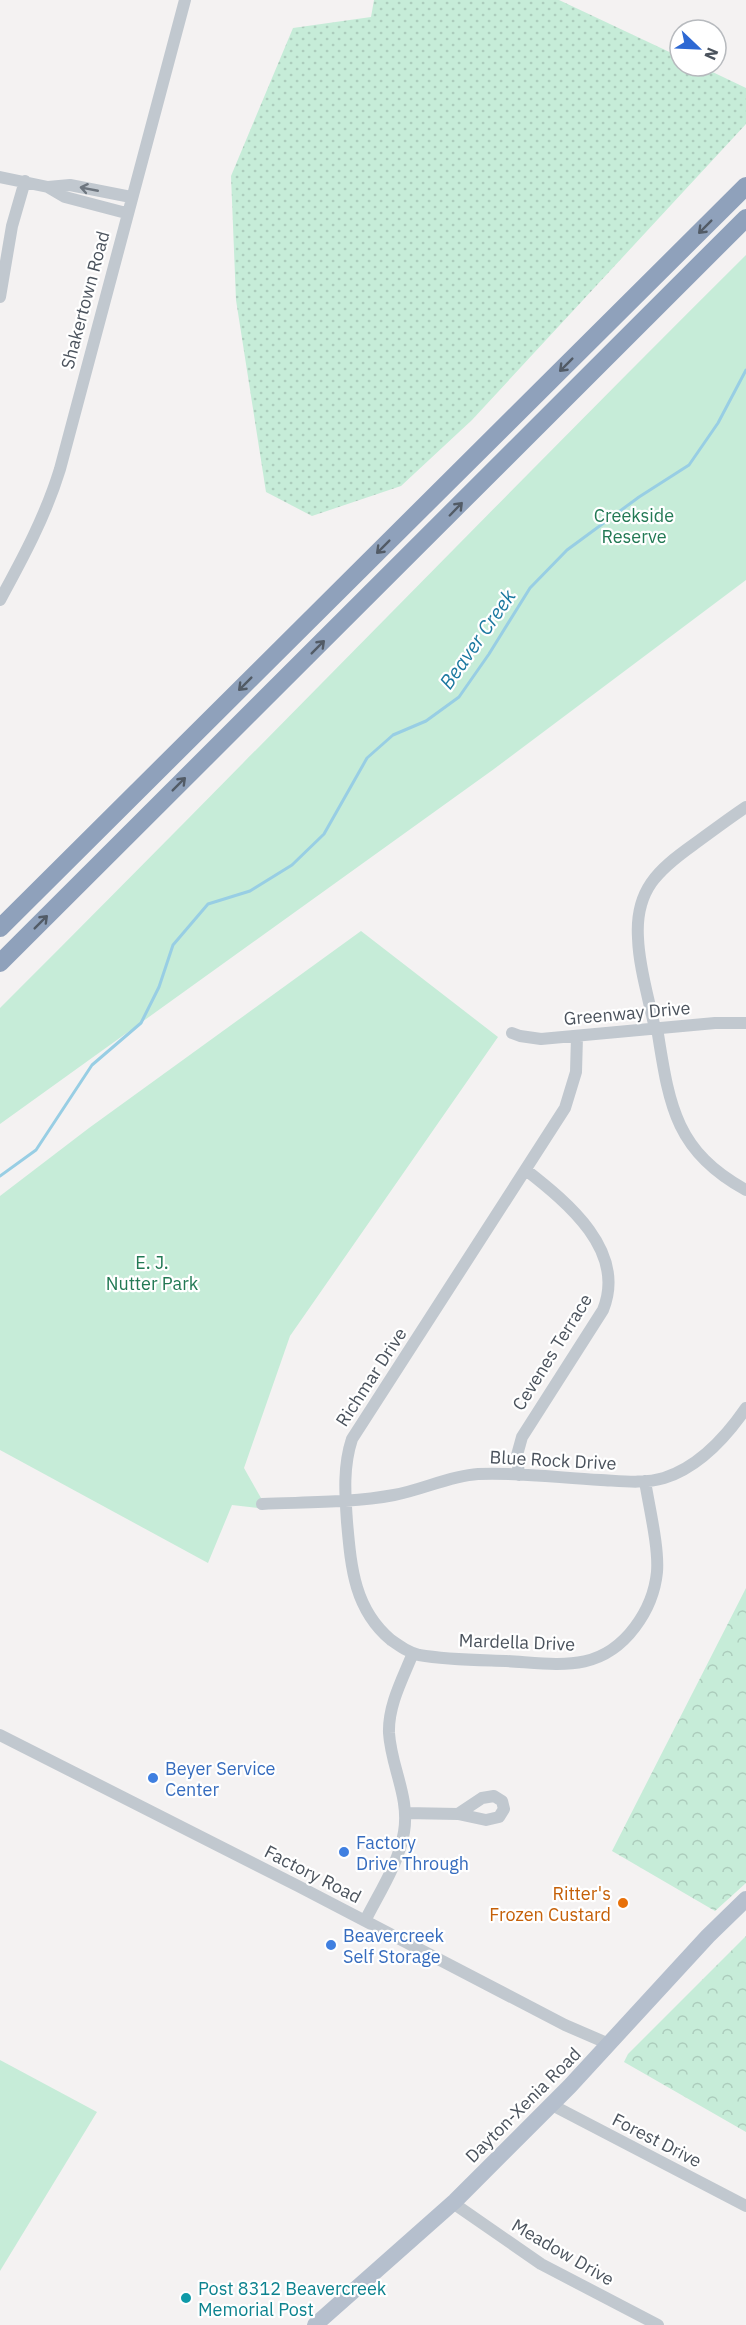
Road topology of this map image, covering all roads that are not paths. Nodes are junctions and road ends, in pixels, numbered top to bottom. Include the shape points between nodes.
1 (185, 0) edge
2 (0, 177) edge
3 (25, 181) junction
4 (746, 186) edge
5 (48, 187) junction
6 (131, 197) junction
7 (126, 213) junction
8 (746, 218) edge
9 (0, 297) edge
10 (0, 600) edge
11 (746, 807) edge
12 (0, 928) edge
13 (0, 963) edge
14 (746, 1023) edge
15 (656, 1028) junction
16 (512, 1033) dead end
17 (577, 1036) junction
18 (526, 1170) junction
19 (746, 1190) edge
20 (746, 1408) edge
21 (519, 1475) junction
22 (645, 1481) junction
23 (346, 1500) junction
24 (262, 1504) dead end
25 (413, 1653) junction
26 (0, 1735) edge
27 (405, 1814) junction
28 (458, 1814) dead end
29 (746, 1899) edge
30 (365, 1921) junction
31 (609, 2044) junction
32 (552, 2105) junction
33 (453, 2203) junction
34 (746, 2206) edge
35 (315, 2325) edge
36 (658, 2325) edge

1 - 6 street, Shakertown Road
2 - 3 street
3 - 5 street
3 - 9 street via 12,226
4 -> 12 highway
6 -> 5 street via 70,185
5 - 7 street via 65,197
6 - 7 street, Shakertown Road
7 - 10 street, Shakertown Road via 55,485
13 -> 8 highway
11 - 15 street via 669,862 644,893 638,937
14 - 15 street, Greenway Drive
15 - 17 street, Greenway Drive
15 - 19 street via 669,1091 683,1132 706,1164
16 - 17 street, Greenway Drive via 530,1038
17 - 18 street, Richmar Drive via 576,1072 570,1096
18 - 21 street, Cevenes Terrace via 582,1221 602,1250 609,1291 603,1310 522,1437 517,1455
18 - 23 street, Richmar Drive via 355,1433 346,1459
20 - 22 street, Blue Rock Drive via 723,1437 696,1461 667,1477
21 - 22 street, Blue Rock Drive
21 - 23 street, Blue Rock Drive via 467,1475 394,1496
22 - 25 street, Mardella Drive via 657,1564 655,1582 642,1618 614,1650 598,1659 571,1664 427,1657
23 - 24 street, Blue Rock Drive
23 - 25 street, Richmar Drive via 351,1568 360,1599 380,1630
25 - 27 street via 389,1725
26 - 30 street, Factory Road
27 - 28 street
27 - 30 street via 398,1852
29 - 31 main road, Dayton-Xenia Road
30 - 31 street, Factory Road
31 - 32 main road, Dayton-Xenia Road
32 - 33 main road, Dayton-Xenia Road
32 - 34 street, Forest Drive
33 - 35 main road, Dayton-Xenia Road
33 - 36 street, Meadow Drive via 548,2268

